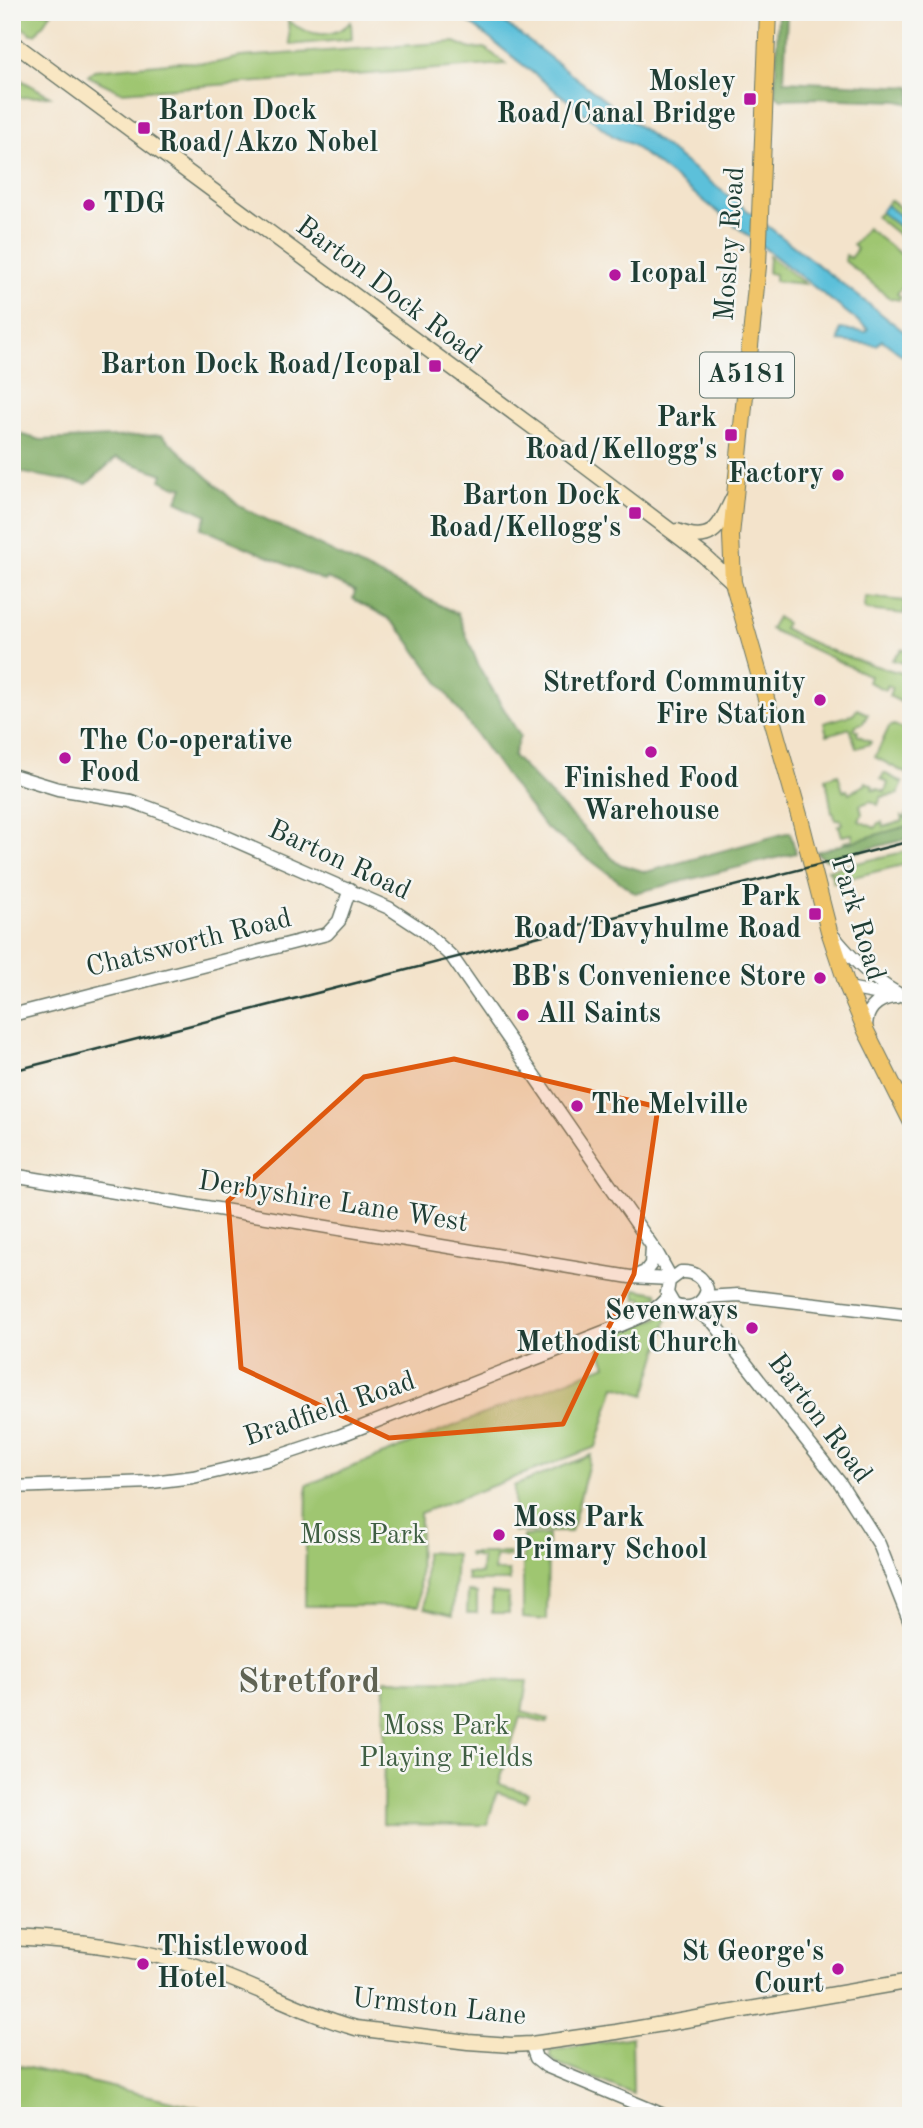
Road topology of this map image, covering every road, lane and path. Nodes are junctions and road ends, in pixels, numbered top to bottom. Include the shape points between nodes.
1 (768, 12) edge
2 (12, 42) edge
3 (735, 496) junction
4 (663, 525) junction
5 (733, 583) junction
6 (784, 764) joint
7 (12, 775) edge
8 (350, 889) junction
9 (829, 931) junction
10 (848, 988) junction
11 (894, 997) junction
12 (909, 1000) edge
13 (12, 1015) edge
14 (866, 1031) junction
15 (911, 1121) edge
16 (12, 1175) edge
17 (654, 1250) junction
18 (674, 1276) junction
19 (639, 1278) junction
20 (703, 1280) junction
21 (738, 1294) junction
22 (670, 1298) junction
23 (700, 1301) junction
24 (911, 1315) edge
25 (12, 1487) edge
26 (911, 1625) edge
27 (12, 1938) edge
28 (911, 1981) edge
29 (531, 2044) junction
30 (666, 2116) edge

1 - 3 main road, Mosley Road / A5181 via 758,254
2 - 4 main road, Barton Dock Road
3 - 4 main road via 719,526 705,536
3 - 5 main road, Mosley Road / A5181 via 730,549
4 - 5 main road, Barton Dock Road
5 - 6 main road, Mosley Road / A5181
6 - 9 main road, Park Road / A5181
7 - 8 street, Barton Road via 151,808
8 - 13 street, Chatsworth Road via 339,921 327,934
8 - 17 street, Barton Road via 403,915 452,957
9 - 10 main road, Park Road / A5181
9 - 12 street via 862,969
10 - 11 street
10 - 14 main road, Park Road / A5181
11 - 12 street
11 - 14 street via 870,1009
14 - 15 main road, Park Road / A5181
16 - 19 street, Derbyshire Lane West
17 - 18 street, Barton Road
17 - 19 street via 652,1264
18 - 19 street, Derbyshire Lane West
18 - 20 street via 694,1273
18 - 22 street via 667,1286
19 - 22 street, Derbyshire Lane West via 661,1286
20 - 21 street
20 - 23 street via 707,1289
21 - 23 street
21 - 24 street
22 - 23 street via 682,1308
22 - 25 street, Bradfield Road via 621,1325 271,1459 152,1482
23 - 26 street, Barton Road via 840,1483 879,1544
27 - 29 main road, Urmston Lane via 87,1944 181,1962 356,2028
28 - 29 main road, Urmston Lane
29 - 30 street via 536,2058 546,2066

